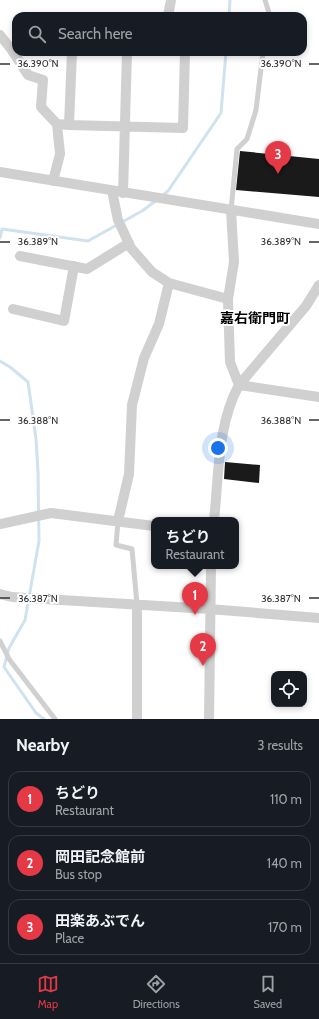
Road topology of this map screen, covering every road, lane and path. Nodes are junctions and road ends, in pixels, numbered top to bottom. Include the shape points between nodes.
1 (171, 0) edge
2 (265, 0) edge
3 (169, 12) edge
4 (269, 12) edge
5 (0, 35) edge
6 (12, 48) edge
7 (17, 56) edge
8 (72, 56) edge
9 (127, 56) edge
10 (185, 56) edge
11 (263, 56) edge
12 (57, 124) junction
13 (70, 125) junction
14 (124, 126) junction
15 (0, 172) edge
16 (53, 181) junction
17 (112, 191) junction
18 (124, 193) junction
19 (231, 210) junction
20 (319, 224) edge
21 (129, 243) junction
22 (20, 256) dead end
23 (74, 266) junction
24 (169, 283) junction
25 (319, 285) edge
26 (228, 299) junction
27 (13, 309) dead end
28 (239, 385) junction
29 (319, 397) edge
30 (214, 517) edge
31 (118, 521) junction
32 (0, 524) edge
33 (151, 526) edge
34 (211, 569) edge
35 (0, 594) edge
36 (137, 604) junction
37 (209, 608) junction
38 (319, 618) edge
39 (0, 641) edge
40 (55, 719) edge
41 (137, 719) edge
42 (209, 719) edge

1 - 3 street
2 - 4 lane
5 - 6 street
7 - 12 street via 28,75 42,80 41,106
8 - 13 street
9 - 14 street
10 - 14 street via 182,128
11 - 19 lane via 256,110 247,139 237,149
12 - 13 street
12 - 16 street via 60,154
13 - 14 street
14 - 18 street
15 - 16 street
16 - 17 street
17 - 18 street
17 - 21 street via 118,220
18 - 19 street
19 - 20 street
19 - 26 street via 234,262
21 - 23 street via 88,269
21 - 24 street via 152,272
22 - 23 street
23 - 27 street via 64,321
24 - 26 street
24 - 31 street via 159,324 144,358 132,405 129,474
25 - 28 street via 306,306
26 - 28 street via 230,362
28 - 29 street
28 - 30 street via 226,417
31 - 32 street via 51,513
31 - 33 street
31 - 36 lane via 116,545 132,549
34 - 37 street
35 - 36 street via 12,597
36 - 37 street
36 - 41 street
37 - 38 street
37 - 42 street
39 - 40 lane via 8,659

